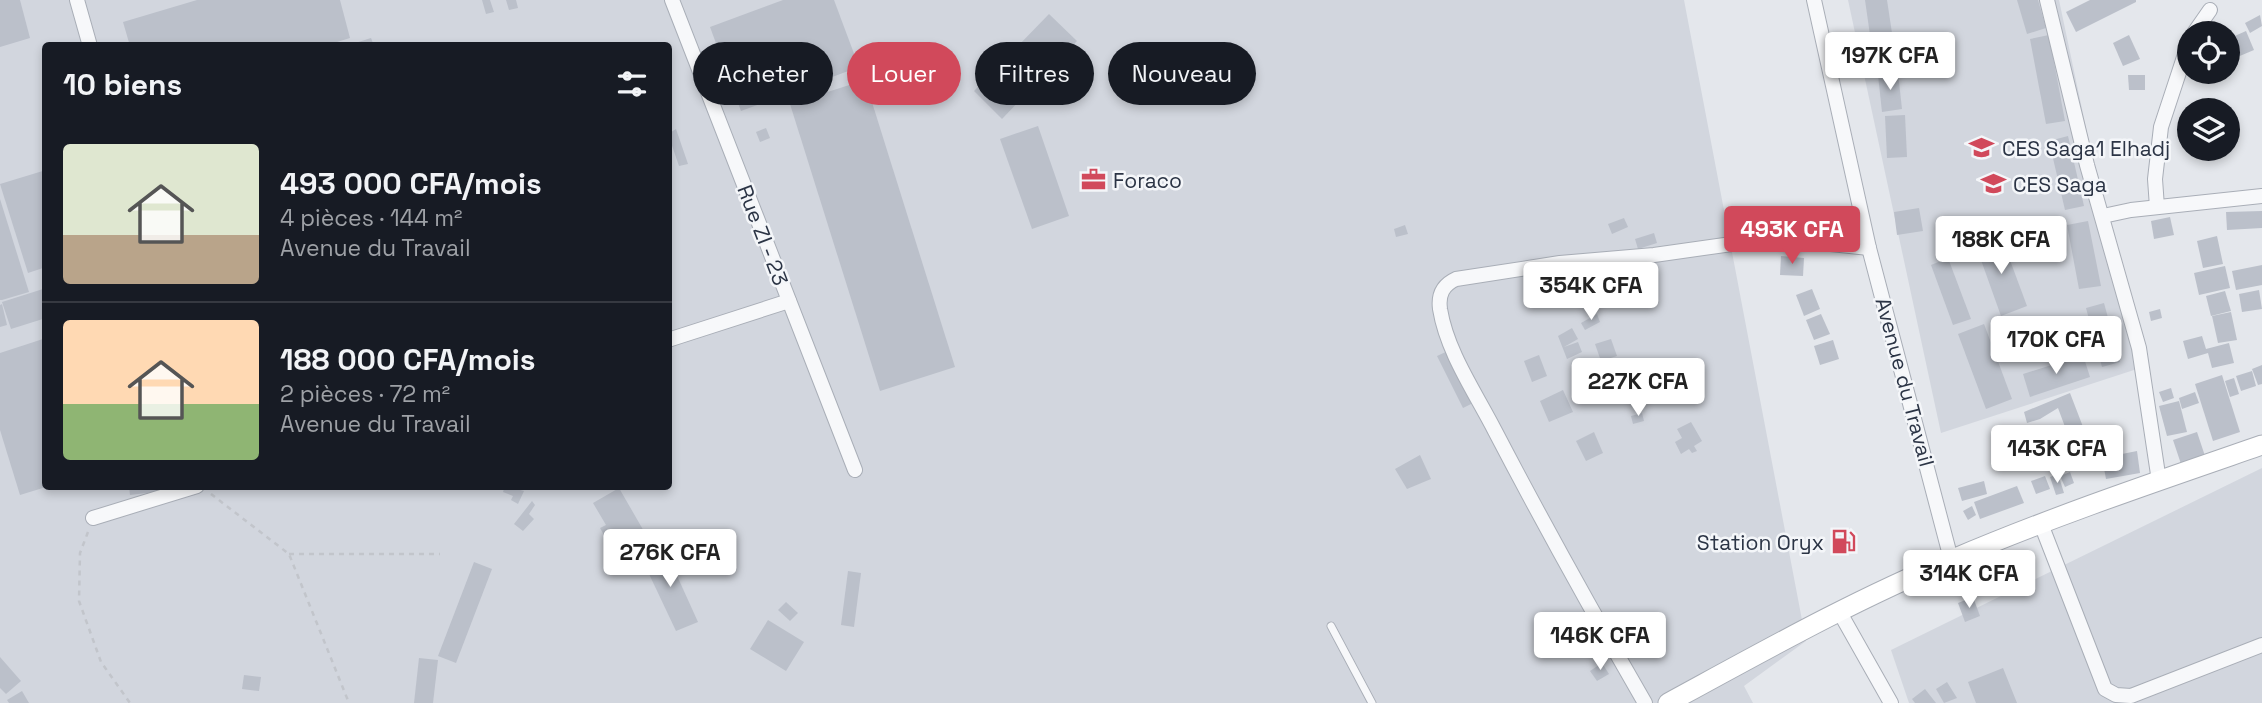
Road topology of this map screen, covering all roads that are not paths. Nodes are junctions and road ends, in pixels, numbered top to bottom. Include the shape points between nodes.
1 (78, 0) edge
2 (672, 0) edge
3 (1814, 0) edge
4 (2047, 0) edge
5 (2210, 10) dead end
6 (2202, 21) edge
7 (89, 42) edge
8 (2177, 78) edge
9 (2262, 196) edge
10 (2157, 207) junction
11 (2104, 216) junction
12 (1869, 248) junction
13 (789, 301) junction
14 (672, 339) edge
15 (2262, 445) edge
16 (855, 470) dead end
17 (2159, 481) junction
18 (186, 490) edge
19 (93, 518) road end
20 (2041, 524) junction
21 (1951, 559) junction
22 (1839, 611) junction
23 (1331, 626) dead end
24 (2262, 645) edge
25 (2118, 699) edge
26 (1372, 703) edge
27 (1644, 703) edge
28 (1668, 703) edge
29 (1891, 703) edge

1 - 7 street
2 - 13 street, Rue ZI - 23
3 - 12 street, Avenue du Travail
4 - 11 street
5 - 6 street
8 - 10 street via 2161,127
9 - 10 street
10 - 11 street
11 - 17 street via 2139,348
12 - 21 street, Avenue du Travail
12 - 27 street via 1802,241 1746,242 1560,262 1456,279 1440,294 1445,327 1463,370
13 - 14 street
13 - 16 street, Rue ZI - 23
15 - 17 main road
17 - 20 main road
18 - 19 street
20 - 21 main road
20 - 25 street via 2105,689
21 - 22 main road
22 - 28 main road
22 - 29 street
23 - 26 lane
24 - 25 street

